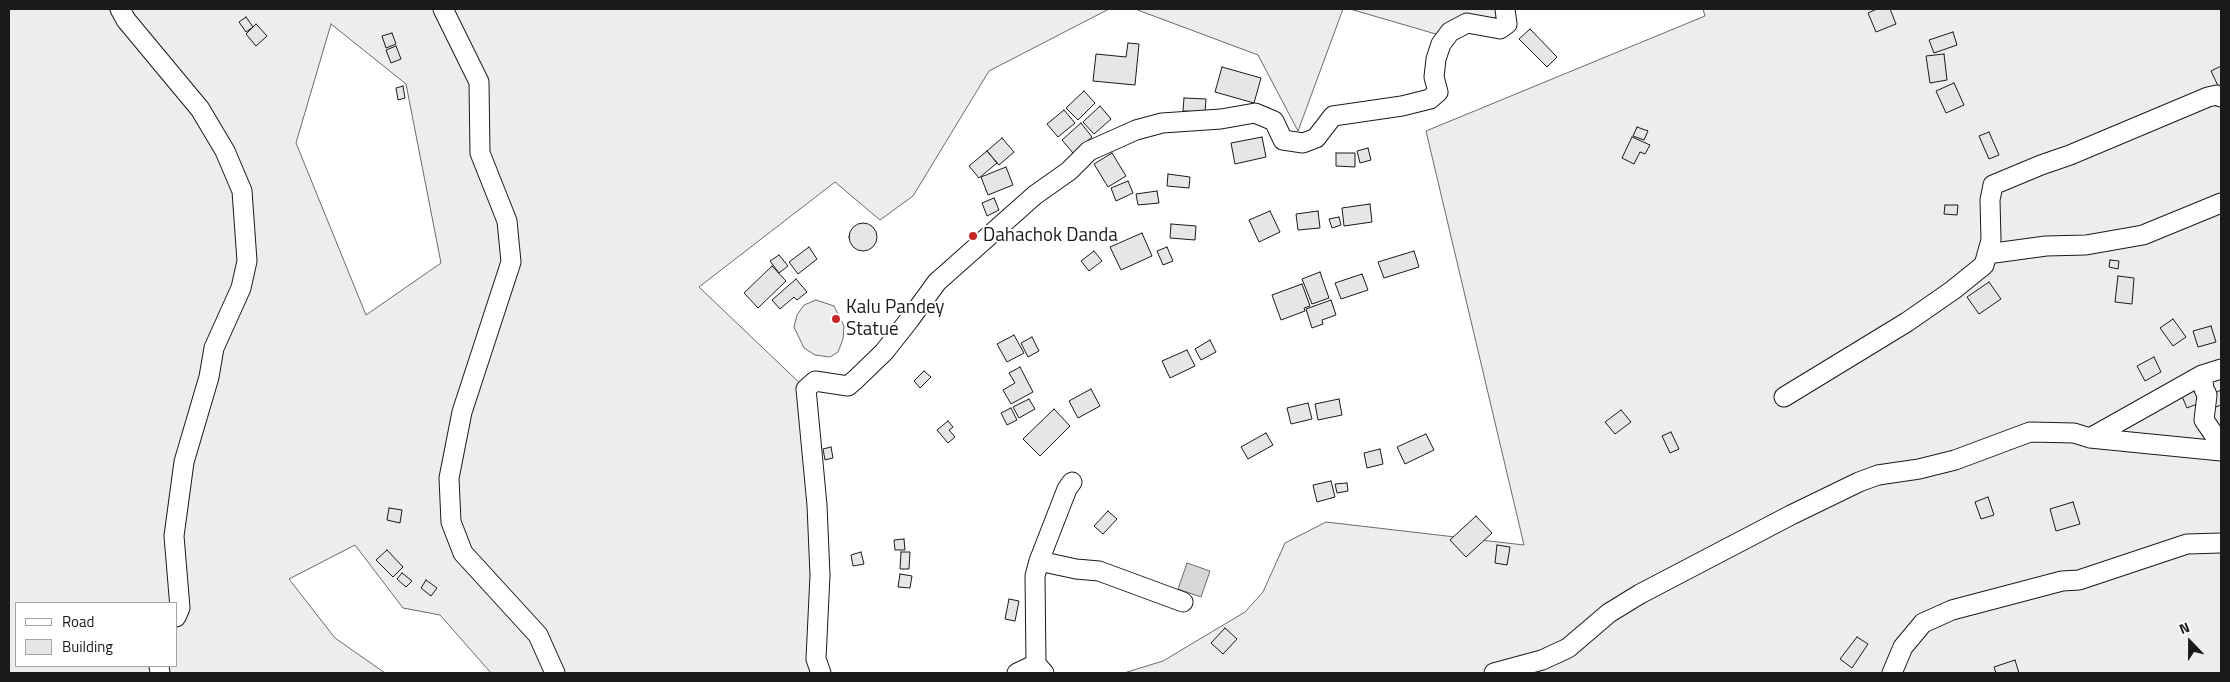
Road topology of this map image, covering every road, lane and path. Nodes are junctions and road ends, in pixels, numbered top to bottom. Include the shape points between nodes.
1 (120, 9) edge
2 (443, 9) edge
3 (1505, 9) edge
4 (2221, 98) edge
5 (2221, 203) edge
6 (1987, 254) junction
7 (2221, 369) edge
8 (2202, 375) junction
9 (1784, 396) dead end
10 (2090, 438) junction
11 (2220, 450) edge
12 (1072, 482) dead end
13 (2221, 543) edge
14 (1039, 560) junction
15 (1182, 602) dead end
16 (178, 612) edge
17 (1040, 669) edge
18 (556, 673) edge
19 (821, 673) edge
20 (1017, 673) edge
21 (1494, 673) edge
22 (1892, 673) edge

1 - 16 street via 200,109 225,152 242,191 247,261 241,288 214,348 184,462 174,536
2 - 18 street via 479,82 480,154 507,221 511,262 462,412 449,478 451,522 463,553 538,634
3 - 19 street via 1507,24 1500,29 1467,23 1450,32 1436,58 1434,77 1438,92 1430,99 1333,116 1316,138 1302,143 1283,140 1274,121 1255,113 1162,123 1136,130 1089,151 936,282 884,352 848,386 815,382 806,389 817,505 820,575 816,659
4 - 6 street via 2208,96 2070,156 1993,185 1991,240
5 - 6 street via 2143,235 2086,245 2046,246
6 - 9 street via 1984,265 1946,295
7 - 8 street
8 - 10 street
8 - 11 street via 2207,395 2204,420 2219,442
10 - 11 street
10 - 21 street via 2074,433 2030,432 1955,460 1878,475 1859,482 1640,594 1609,613 1568,648 1542,660
12 - 14 street
13 - 22 street via 2187,544 2079,580 2062,581 1952,610 1923,623 1903,647
14 - 15 street via 1099,571
14 - 17 street via 1036,576
17 - 20 street

